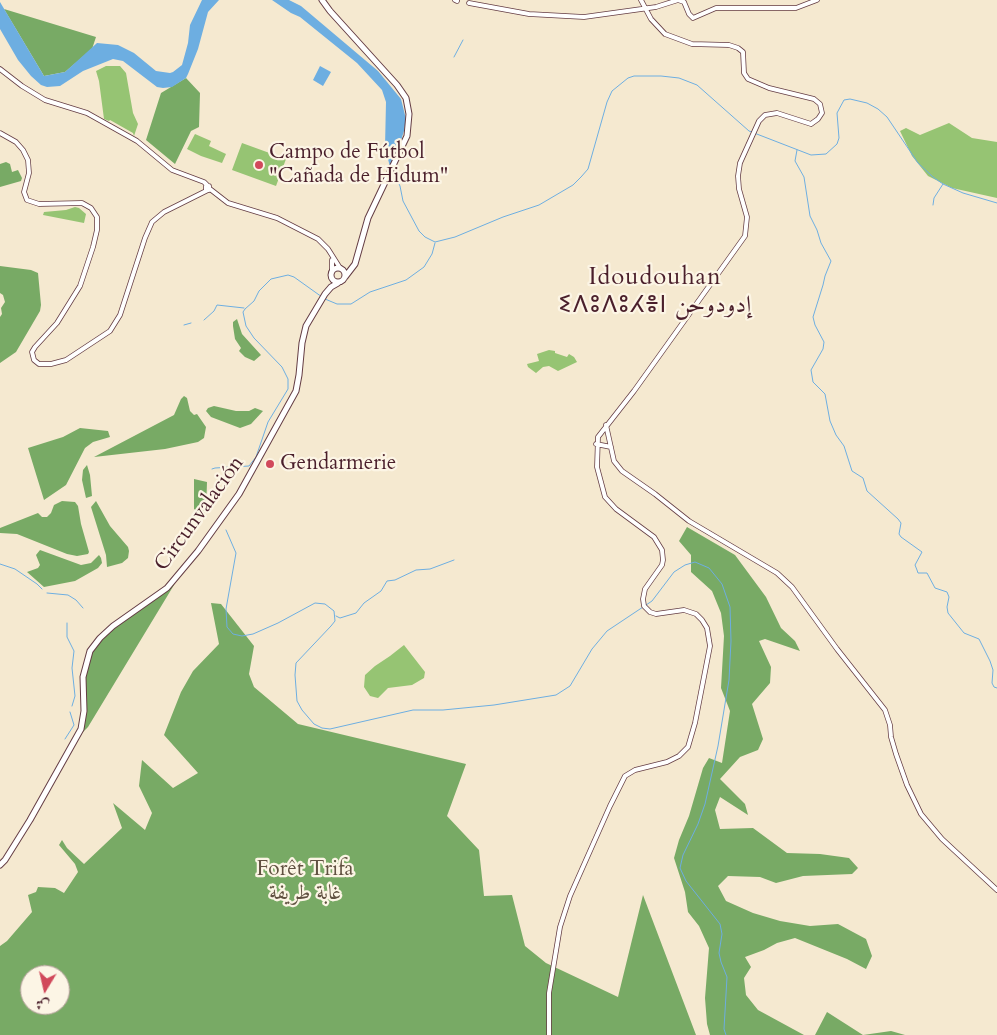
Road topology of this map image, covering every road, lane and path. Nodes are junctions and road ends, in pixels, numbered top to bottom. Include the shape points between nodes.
1 (322, 0) edge
2 (641, 0) edge
3 (817, 0) edge
4 (469, 3) dead end
5 (645, 9) junction
6 (0, 69) edge
7 (0, 133) edge
8 (207, 188) junction
9 (332, 257) junction
10 (356, 257) junction
11 (341, 269) junction
12 (332, 274) junction
13 (346, 277) junction
14 (338, 283) junction
15 (329, 288) junction
16 (606, 425) junction
17 (596, 444) junction
18 (611, 447) junction
19 (2, 862) edge
20 (997, 890) edge
21 (549, 1035) edge

1 - 10 main road via 394,81 404,94 409,110 407,136 364,229
2 - 5 street
3 - 5 street via 796,8 720,8 696,18 681,1
4 - 5 street via 530,14 584,17
5 - 16 street via 655,25 670,37 692,44 738,48 744,55 743,69 748,79 814,99 822,108 820,116 811,124 780,113 762,118 740,163 738,176 747,212 745,236
6 - 8 street via 45,100 87,113 137,141 172,170 202,182
7 - 8 street via 16,142 28,160 29,173 24,192 27,200 39,204 82,203 92,208 97,217 92,253 80,286 57,323 32,352 39,364 66,360 110,331 118,320 152,222
8 - 9 street via 228,202 301,229 321,242
9 - 11 street
9 - 12 street
10 - 11 main road via 352,266
10 - 13 main road
11 - 12 main road via 336,268
11 - 13 main road
12 - 14 main road
12 - 15 main road
13 - 14 main road
14 - 15 main road
15 - 19 main road, Circunvalación via 306,326 296,391 235,500 167,588 109,630 90,651 83,676 81,729 43,798
16 - 17 street
16 - 18 street
17 - 18 street
17 - 21 street via 597,467 605,497 654,538 662,550 663,562 645,589 643,599 646,608 656,614 680,610 691,612 707,628 710,646 695,723 684,752 667,762 638,769 620,783 570,896 562,918 549,993
18 - 20 street via 614,460 625,473 689,521 788,582 885,710 896,754 921,814 942,839

